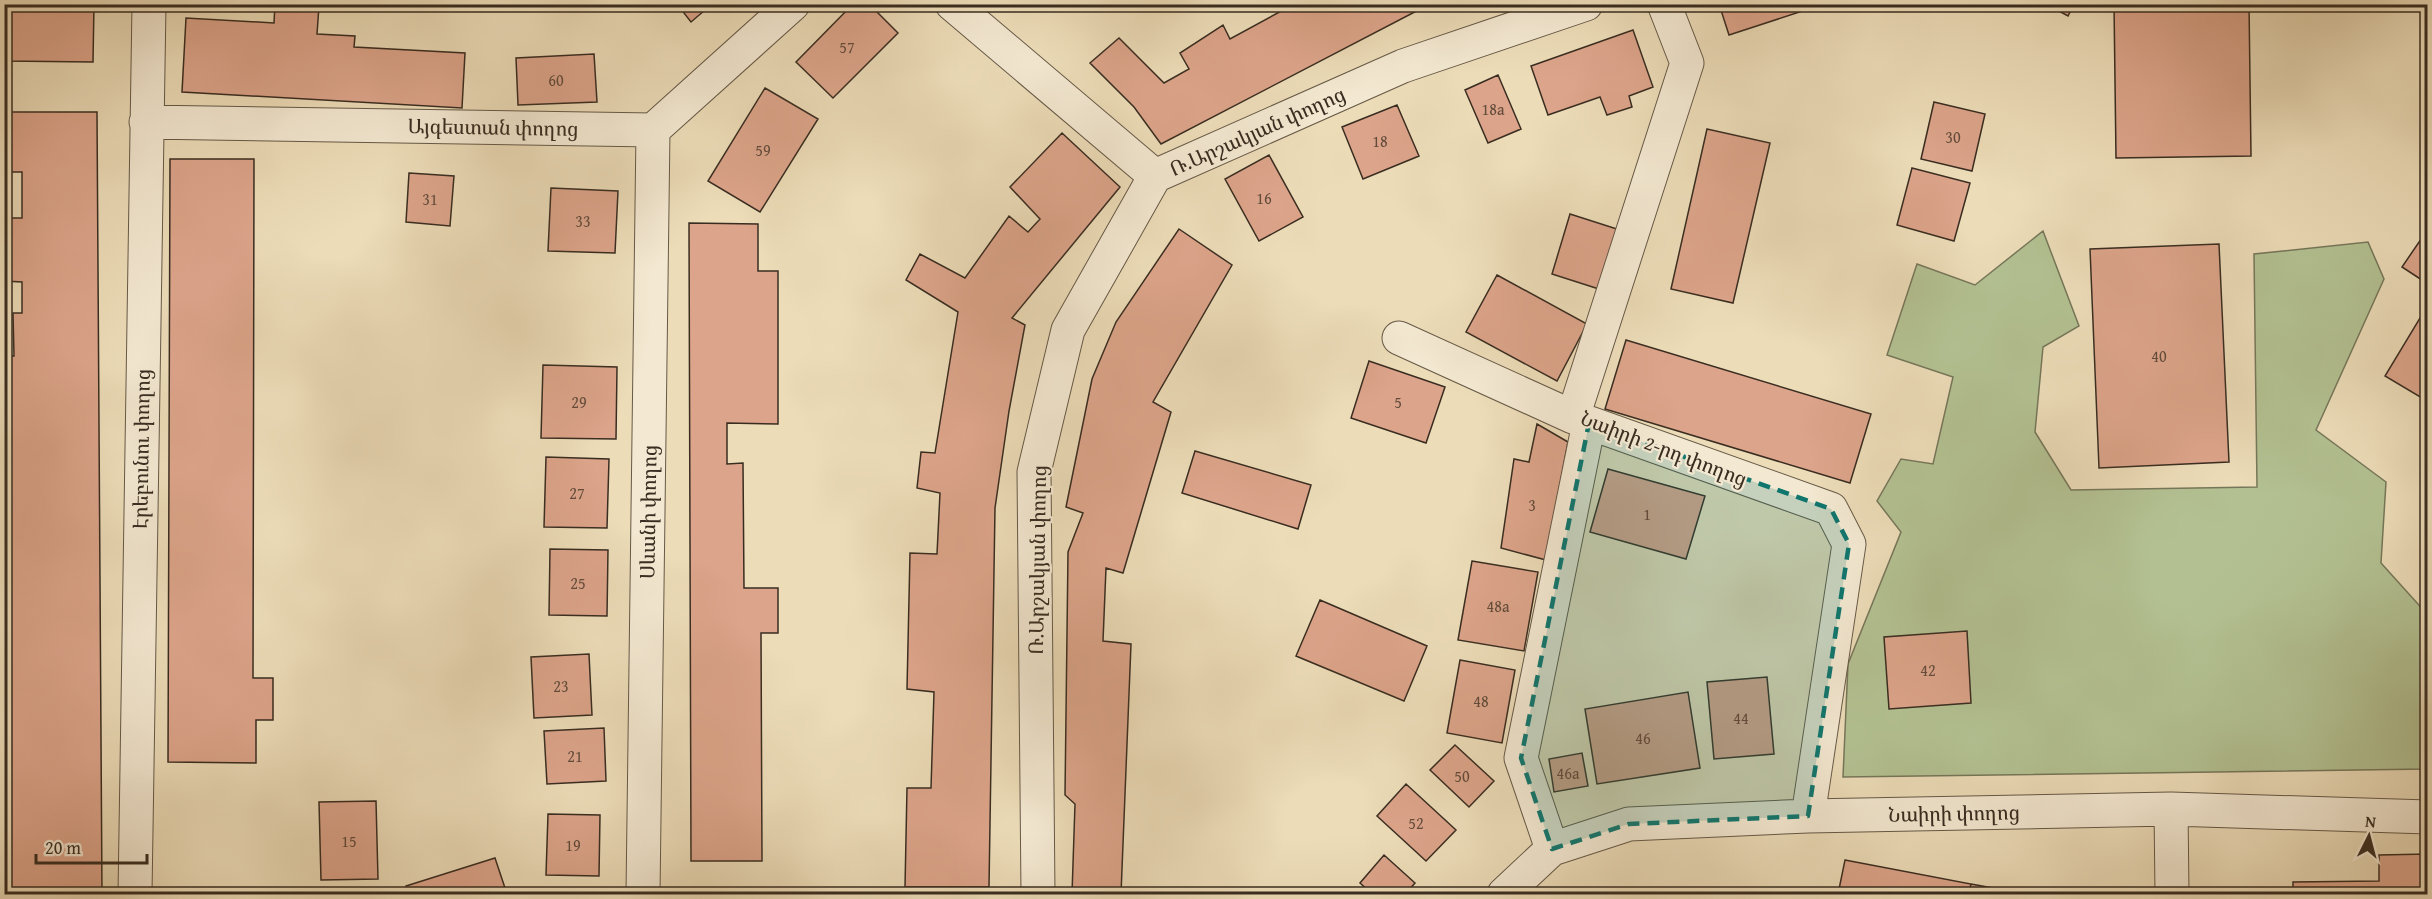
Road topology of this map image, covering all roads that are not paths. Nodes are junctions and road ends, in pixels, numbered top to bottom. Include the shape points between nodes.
1 (149, 4) edge
2 (793, 4) edge
3 (952, 4) edge
4 (1586, 4) edge
5 (1664, 4) edge
6 (146, 122) junction
7 (652, 130) junction
8 (1155, 176) junction
9 (1399, 338) dead end
10 (1581, 420) junction
11 (2171, 809) junction
12 (1808, 816) junction
13 (2427, 818) edge
14 (1552, 849) junction
15 (135, 894) edge
16 (644, 894) edge
17 (1038, 894) edge
18 (1504, 894) edge
19 (2172, 894) edge

1 - 6 street, Էրեբունու փողոց
2 - 7 street
3 - 8 street
4 - 8 street, Ռ.Արշակյան փողոց via 1403,66
5 - 10 street, Նաիրի 2-րդ փողոց via 1688,63
6 - 7 street, Այգեստան փողոց
6 - 15 street, Էրեբունու փողոց
7 - 16 street, Սևանի փողոց
8 - 17 street, Ռ.Արշակյան փողոց via 1068,330 1034,472
9 - 10 street
10 - 12 street, Նաիրի 2-րդ փողոց via 1831,509 1849,544
10 - 14 street via 1521,758
11 - 12 street, Նաիրի փողոց
11 - 13 street, Նաիրի փողոց
11 - 19 street
12 - 14 street, Նաիրի փողոց via 1629,824
14 - 18 street, Նաիրի փողոց

